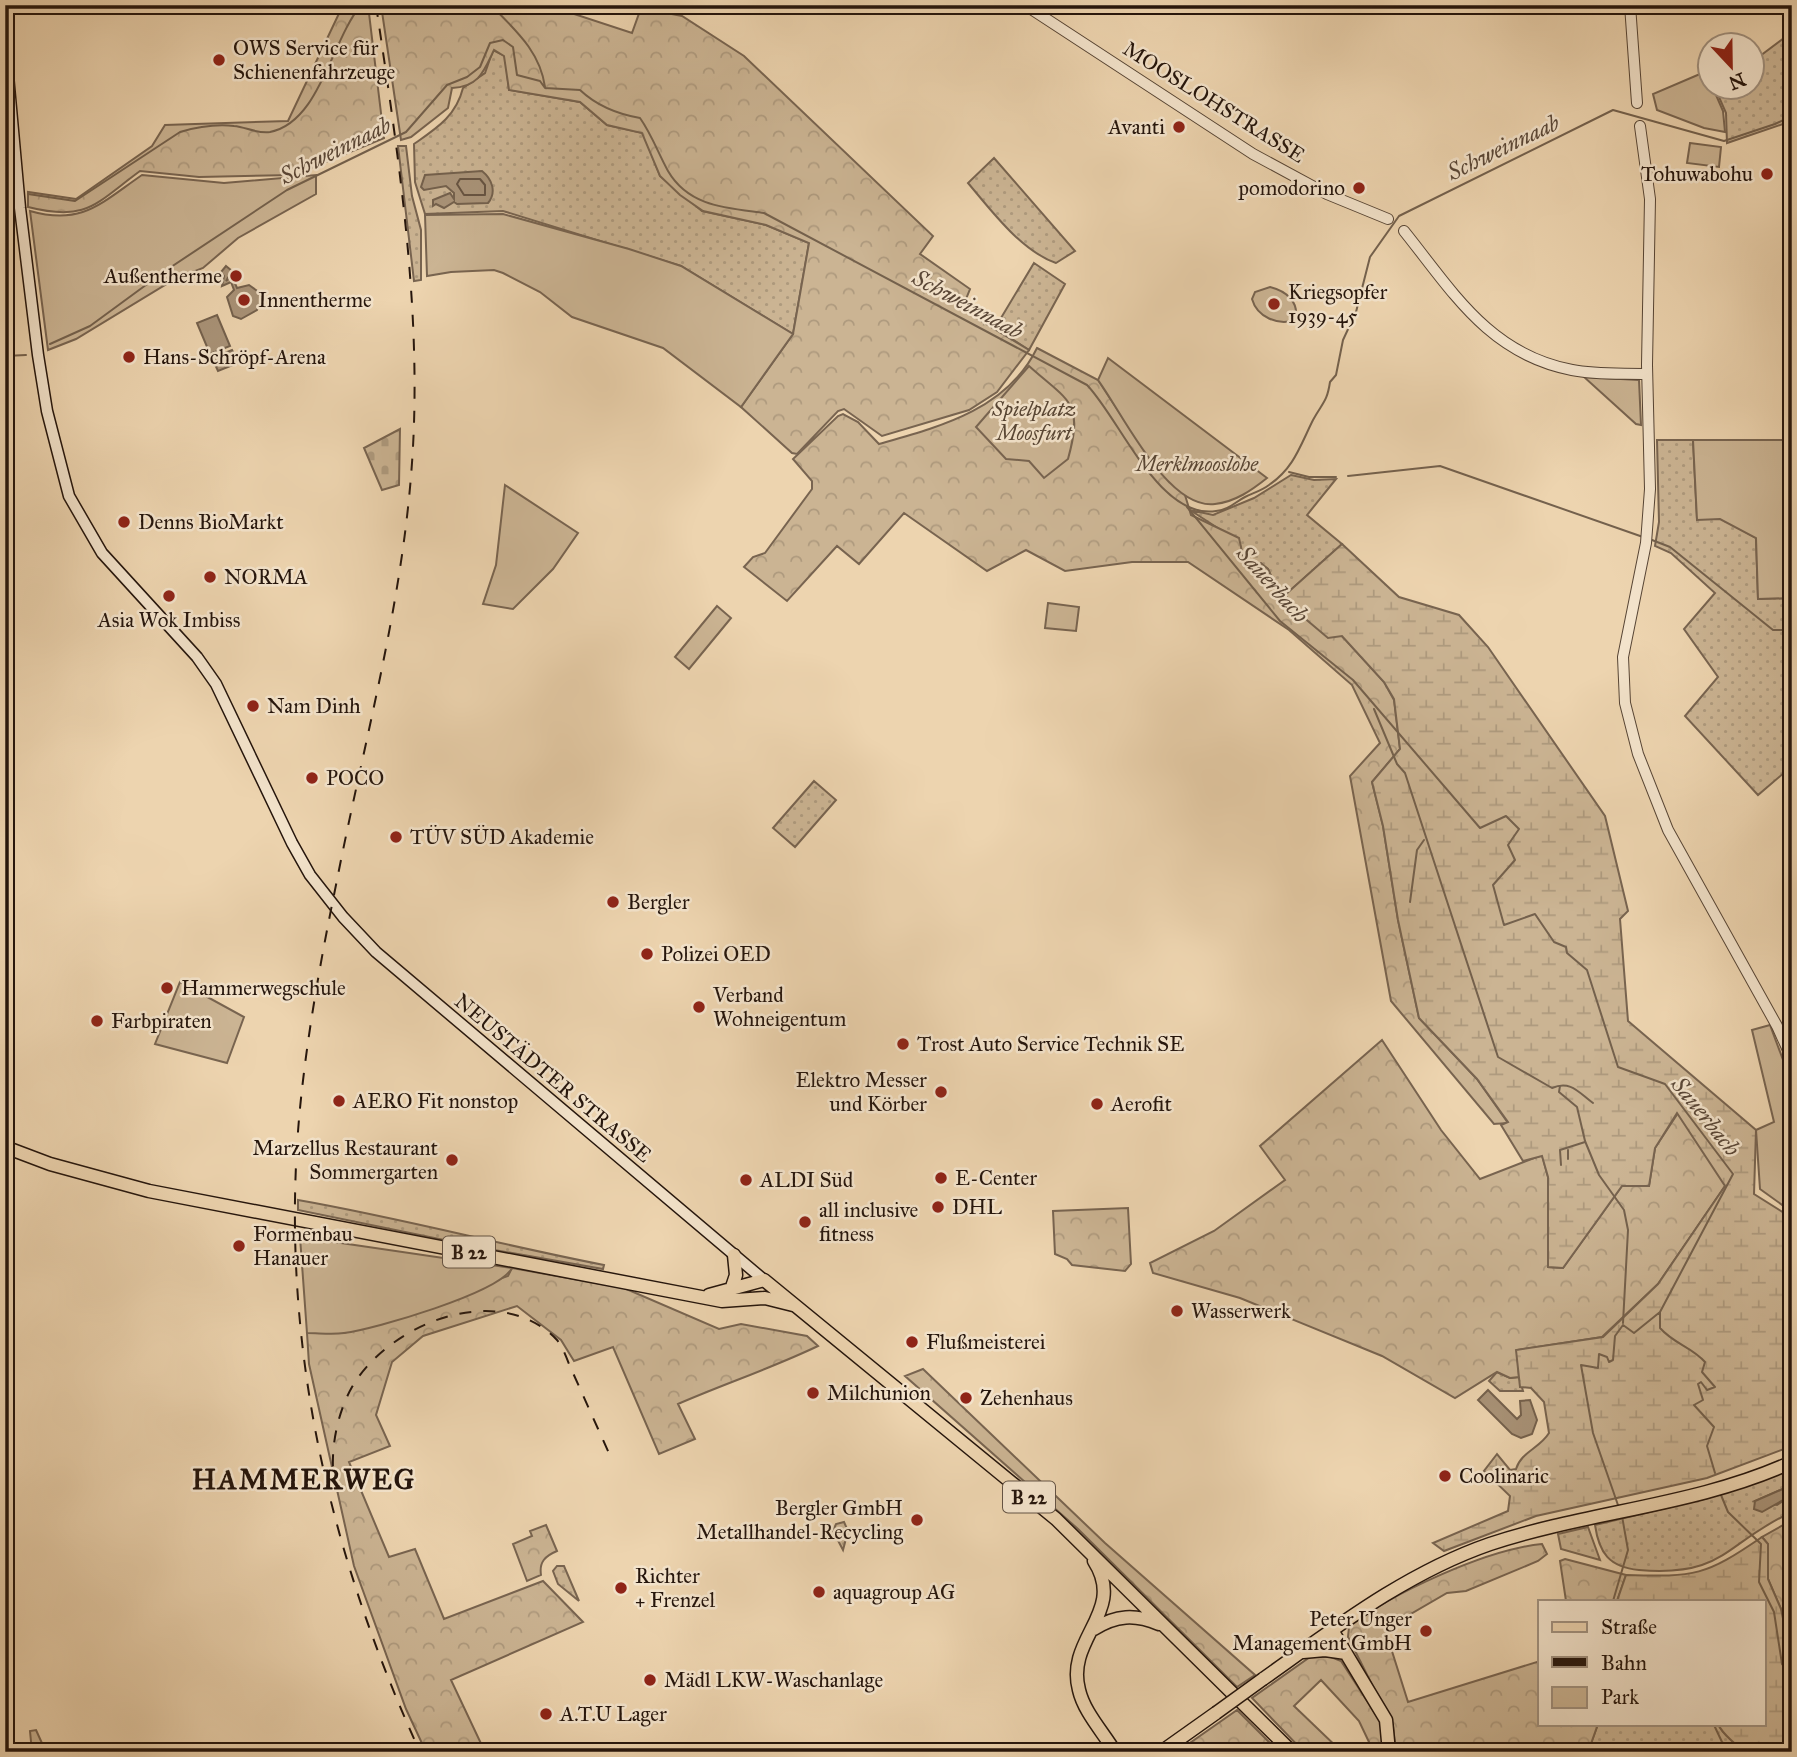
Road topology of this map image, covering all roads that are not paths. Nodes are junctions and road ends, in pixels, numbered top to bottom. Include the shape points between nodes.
1 (1025, 5) edge
2 (1630, 5) edge
3 (5, 42) edge
4 (1637, 103) dead end
5 (1640, 126) dead end
6 (1388, 219) dead end
7 (1404, 231) dead end
8 (1647, 374) junction
9 (1792, 1059) edge
10 (5, 1147) edge
11 (734, 1255) junction
12 (764, 1280) junction
13 (731, 1290) junction
14 (705, 1296) junction
15 (793, 1305) junction
16 (1792, 1462) edge
17 (1083, 1543) junction
18 (1166, 1627) junction
19 (1332, 1630) junction
20 (1090, 1631) junction
21 (1300, 1653) junction
22 (1346, 1653) junction
23 (1117, 1751) edge
24 (1160, 1751) edge
25 (1292, 1752) edge
26 (1389, 1752) edge

1 - 6 street, MOOSLOHSTRASSE via 1253,153 1327,194
2 - 4 street
3 - 11 main road, NEUSTÄDTER STRASSE via 20,208 47,411 69,496 102,553 216,684 292,843 326,897 376,952
5 - 8 street via 1650,199
7 - 8 street via 1456,298 1498,340 1529,356 1575,370
8 - 9 street via 1650,489 1646,538 1623,657 1630,729 1668,830
10 - 14 main road, B 22 via 149,1191
11 - 12 main road, NEUSTÄDTER STRASSE
11 - 13 main road via 736,1275
12 - 13 main road, B 22
12 - 15 main road, B 22
13 - 14 main road, B 22
14 - 15 main road, B 22 via 722,1301 765,1298
15 - 17 main road, B 22
16 - 19 main road via 1733,1485 1492,1544 1394,1589
17 - 18 main road, B 22
17 - 20 main road via 1104,1586 1101,1613
18 - 20 main road via 1134,1616 1107,1621
18 - 25 main road, B 22
19 - 21 main road
19 - 22 main road
20 - 23 main road via 1079,1651 1078,1689
21 - 22 main road
21 - 24 main road, bridge
22 - 26 main road via 1386,1720

